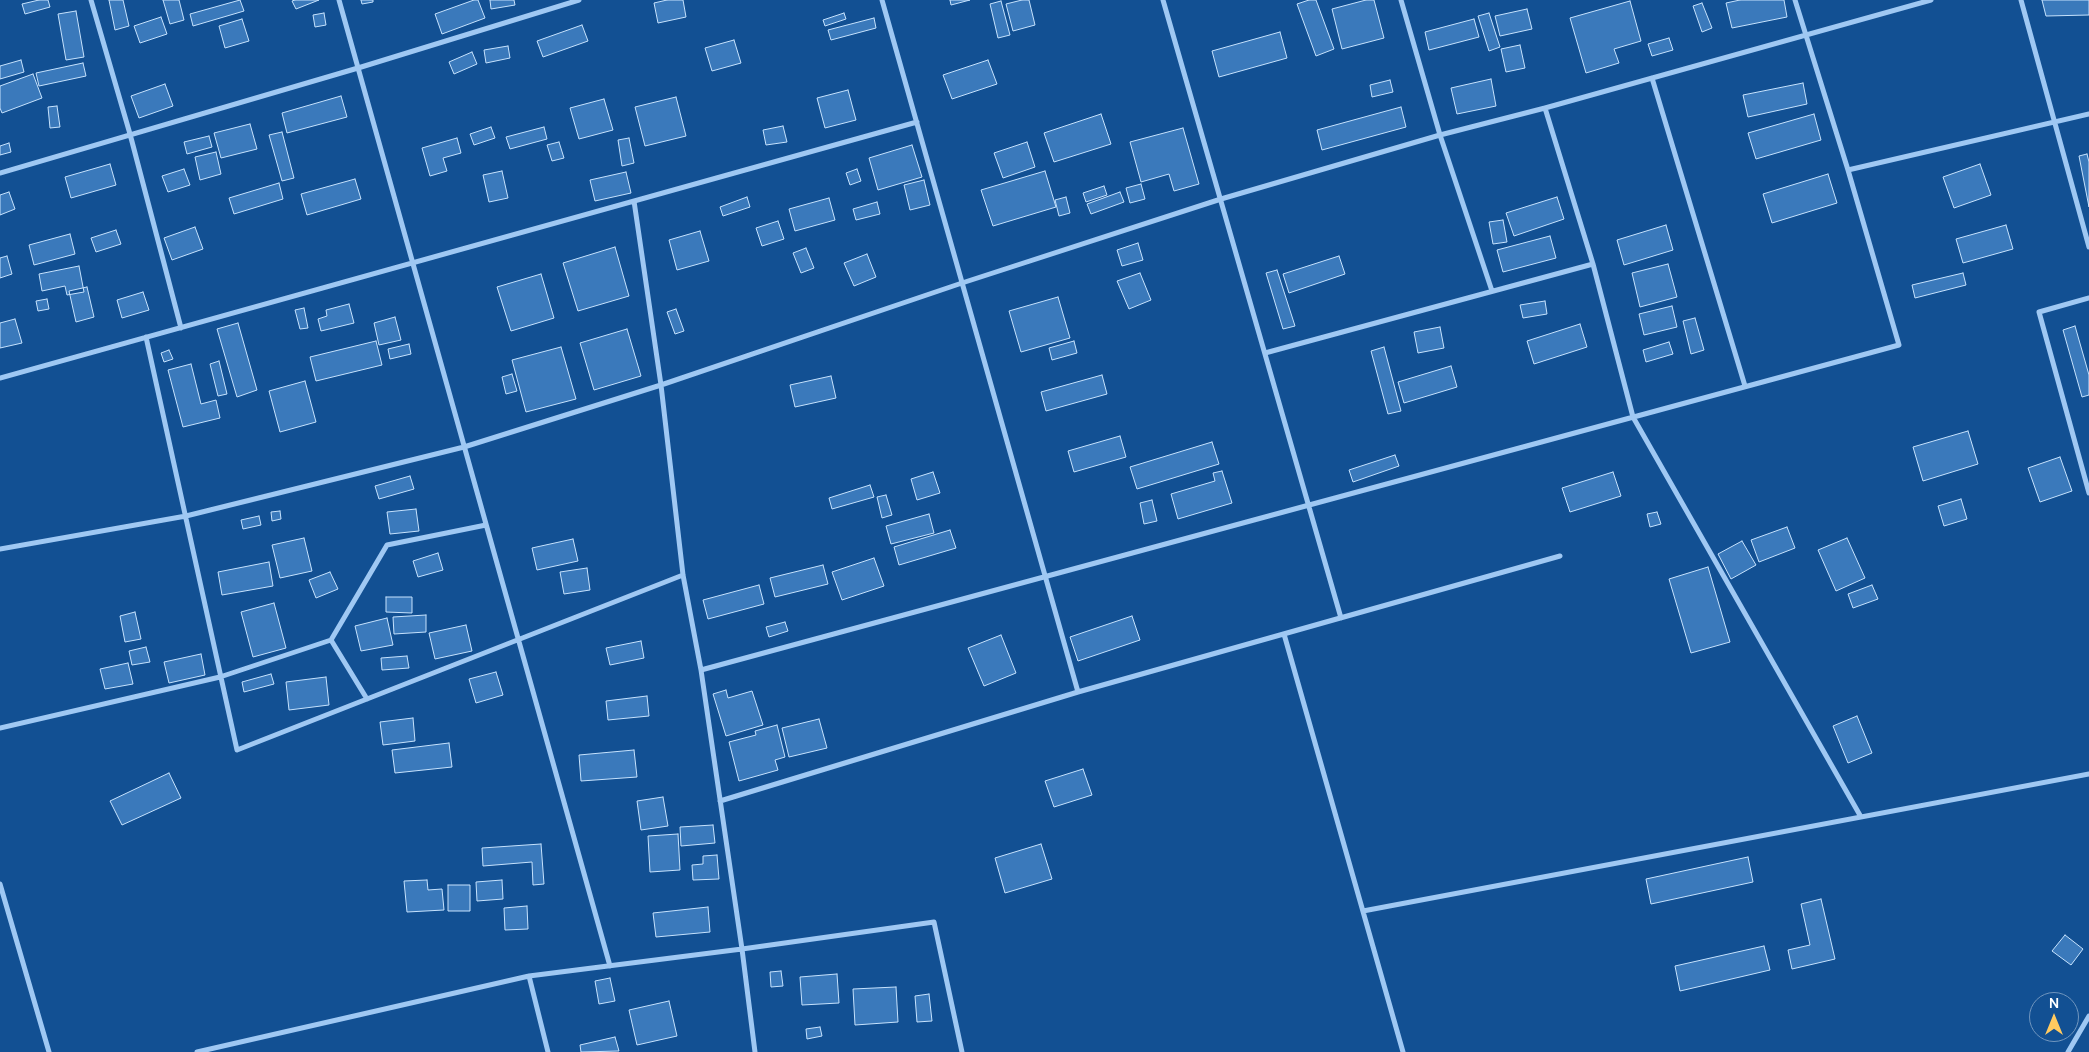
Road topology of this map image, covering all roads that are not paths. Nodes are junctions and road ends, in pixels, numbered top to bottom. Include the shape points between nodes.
1 (91, 0) edge
2 (339, 0) edge
3 (579, 0) edge
4 (882, 0) edge
5 (1163, 0) edge
6 (1401, 0) edge
7 (1795, 0) edge
8 (1931, 0) edge
9 (2021, 0) edge
10 (1806, 35) junction
11 (358, 68) junction
12 (1652, 78) junction
13 (1545, 108) junction
14 (2089, 114) edge
15 (2054, 121) junction
16 (916, 122) junction
17 (130, 134) junction
18 (1440, 135) junction
19 (1848, 170) junction
20 (0, 173) edge
21 (1221, 198) junction
22 (634, 201) junction
23 (2089, 247) edge
24 (413, 264) junction
25 (1593, 264) junction
26 (962, 283) junction
27 (1492, 291) junction
28 (2089, 298) edge
29 (181, 328) junction
30 (146, 337) junction
31 (1265, 353) junction
32 (0, 378) edge
33 (661, 385) junction
34 (1745, 386) junction
35 (1633, 418) junction
36 (464, 447) junction
37 (2089, 493) edge
38 (1309, 505) junction
39 (186, 516) junction
40 (486, 525) junction
41 (0, 549) edge
42 (1560, 556) dead end
43 (683, 575) junction
44 (1046, 576) junction
45 (1341, 618) junction
46 (1284, 634) junction
47 (331, 640) junction
48 (519, 640) junction
49 (701, 670) junction
50 (220, 677) junction
51 (1078, 692) junction
52 (367, 699) junction
53 (0, 728) edge
54 (2089, 774) edge
55 (720, 801) junction
56 (1861, 817) junction
57 (0, 884) edge
58 (1363, 911) junction
59 (742, 950) junction
60 (610, 966) junction
61 (529, 976) junction
62 (2089, 1016) edge
63 (49, 1052) edge
64 (197, 1052) edge
65 (548, 1052) edge
66 (755, 1052) edge
67 (962, 1052) edge
68 (1403, 1052) edge
69 (2068, 1052) edge

1 - 17 street
2 - 11 street
3 - 11 street
4 - 16 street
5 - 21 street
6 - 18 street
7 - 10 street
8 - 10 street
9 - 15 street
10 - 12 street
10 - 19 street
11 - 17 street
11 - 24 street
12 - 13 street
12 - 34 street
13 - 18 street
13 - 25 street
14 - 15 street
15 - 19 street
15 - 23 street
16 - 22 street
16 - 26 street
17 - 20 street
17 - 29 street
18 - 21 street
18 - 27 street
19 - 34 street via 1898,345
21 - 26 street
21 - 31 street
22 - 24 street
22 - 33 street
24 - 29 street
24 - 36 street
25 - 27 street
25 - 35 street
26 - 33 street
26 - 44 street
27 - 31 street
28 - 37 street via 2038,312
29 - 30 street
30 - 32 street
30 - 39 street
31 - 38 street
33 - 36 street
33 - 43 street
34 - 35 street
35 - 38 street
35 - 56 street
36 - 39 street
36 - 40 street
38 - 44 street
38 - 45 street
39 - 41 street
39 - 50 street
40 - 47 street via 387,545
40 - 48 street
42 - 45 street
43 - 48 street
43 - 49 street
44 - 49 street
44 - 51 street
45 - 46 street
46 - 51 street
46 - 58 street
47 - 50 street
47 - 52 street
48 - 52 street
48 - 60 street
49 - 55 street
50 - 52 street via 237,750
50 - 53 street
51 - 55 street
54 - 56 street
55 - 59 street
56 - 58 street
57 - 63 street
58 - 68 street
59 - 60 street
59 - 66 street
59 - 67 street via 934,922
60 - 61 street
61 - 64 street
61 - 65 street
62 - 69 street

